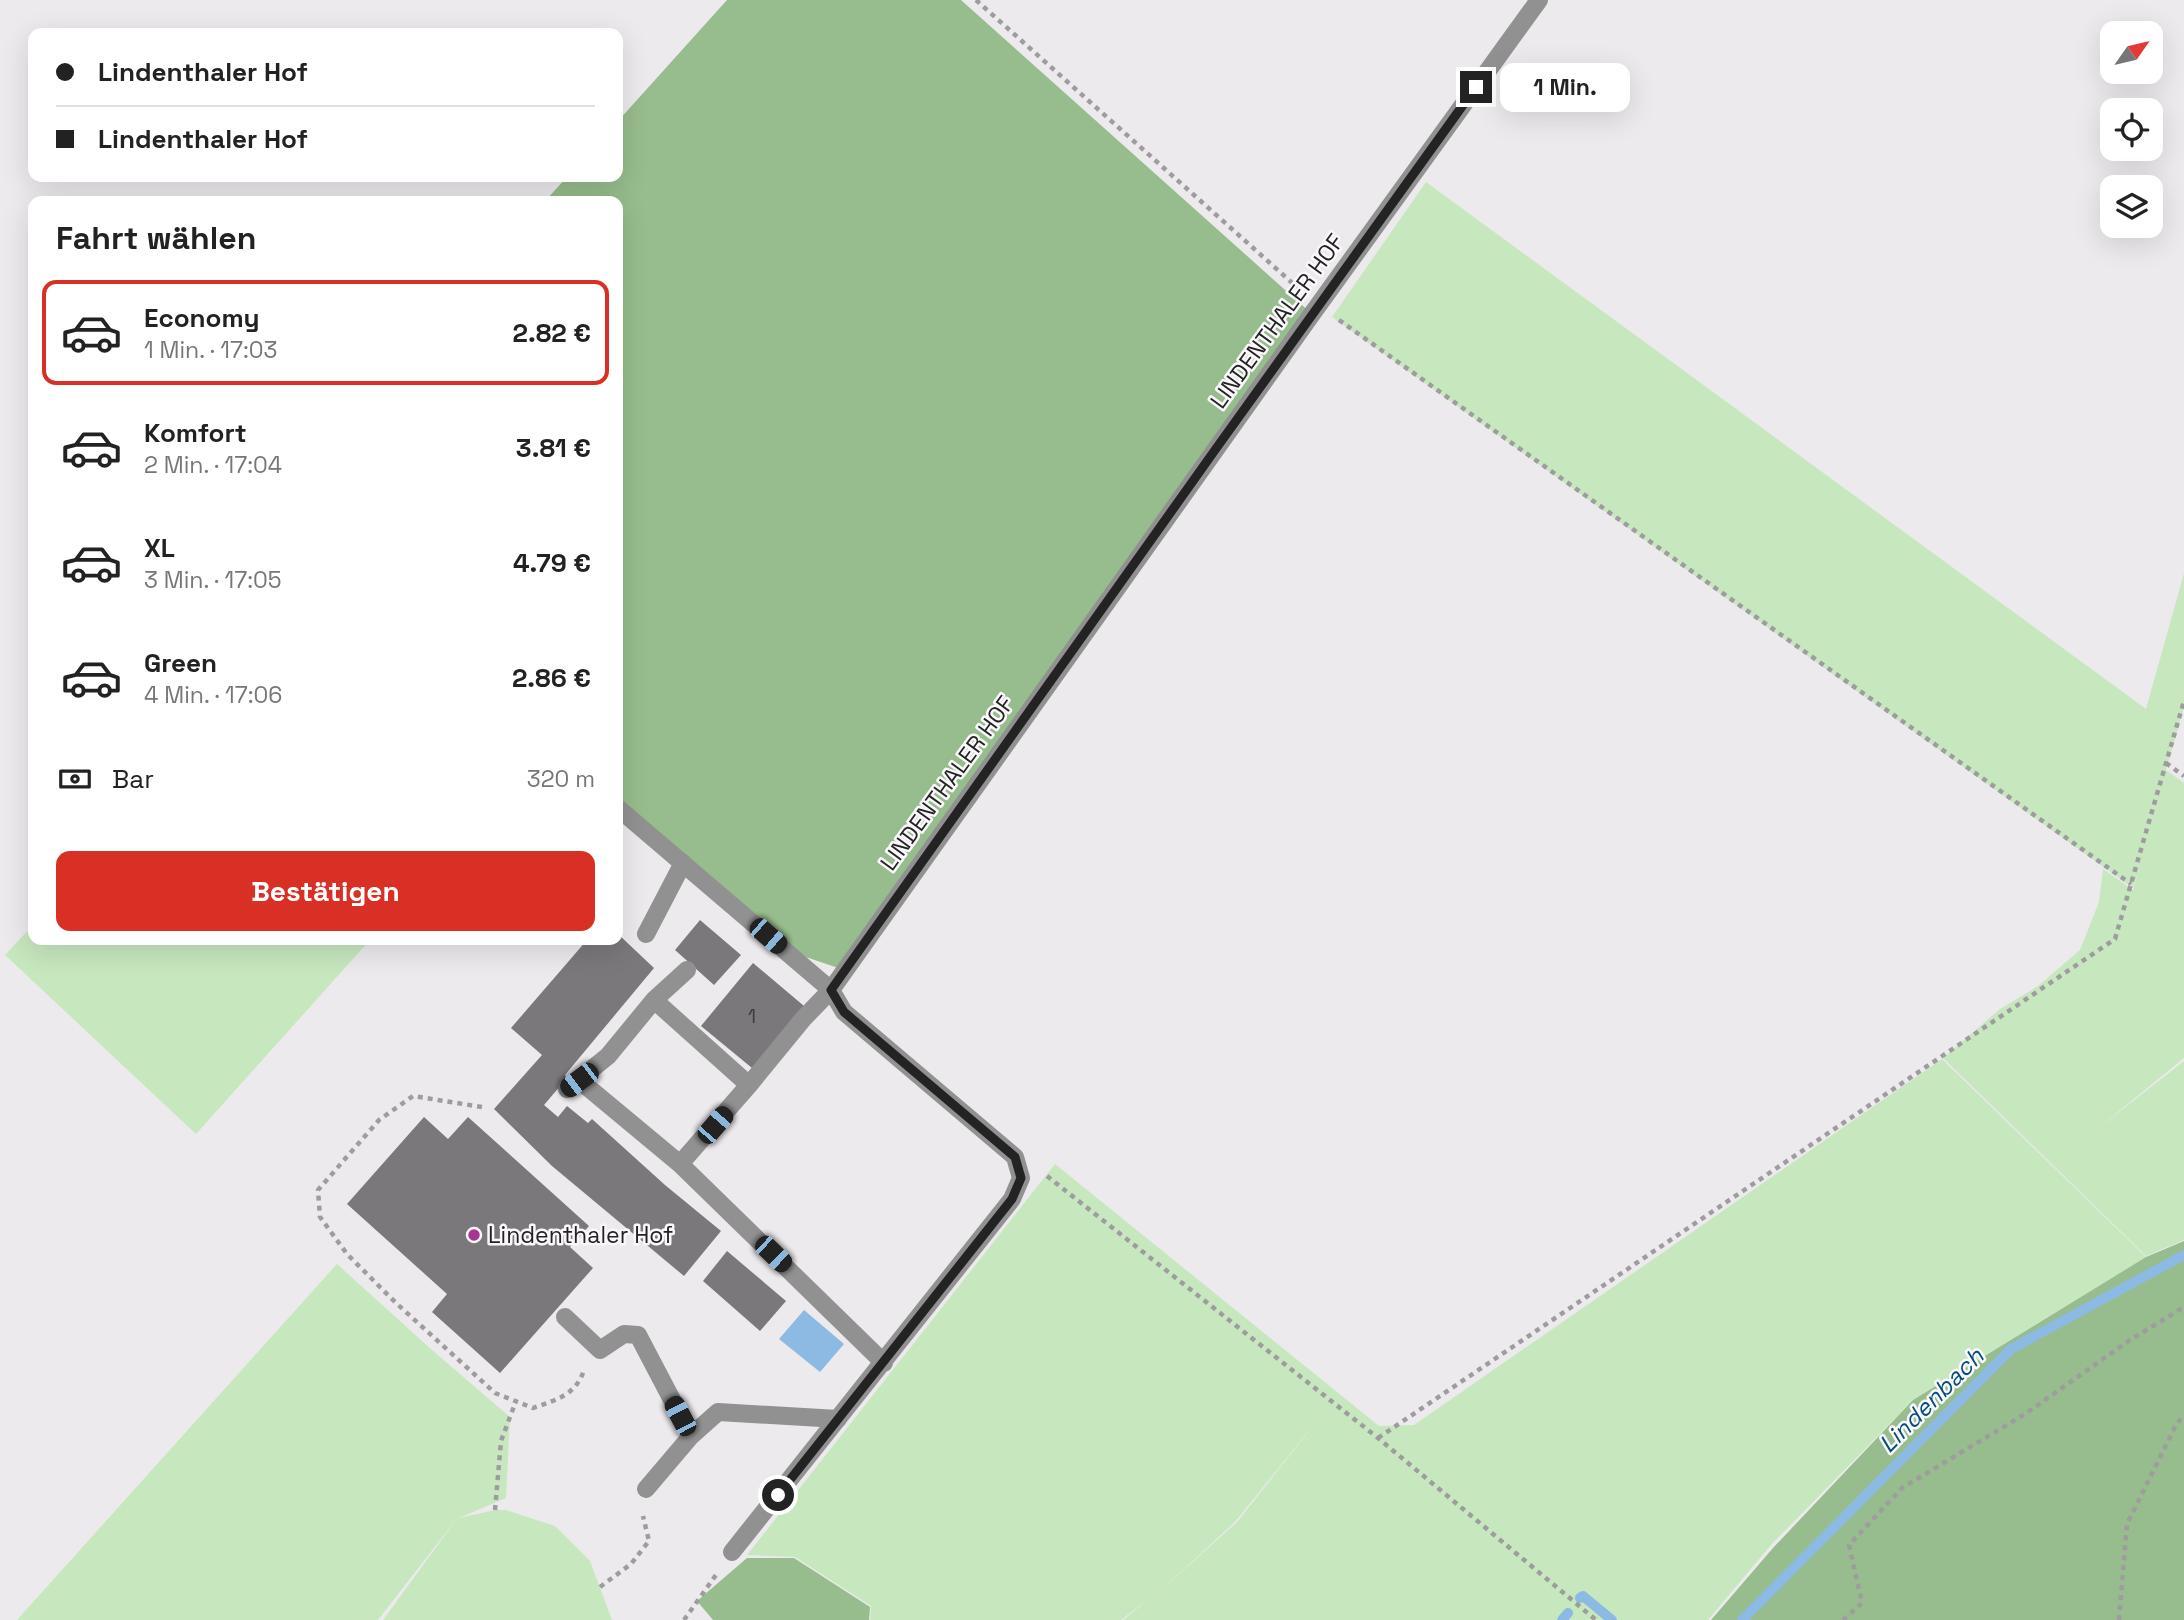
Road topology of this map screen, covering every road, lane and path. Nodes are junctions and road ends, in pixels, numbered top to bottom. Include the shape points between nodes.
1 (976, 0) edge
2 (1539, 0) edge
3 (1318, 306) junction
4 (2184, 701) edge
5 (2166, 764) junction
6 (2184, 776) edge
7 (623, 812) edge
8 (683, 863) junction
9 (2131, 884) junction
10 (646, 934) dead end
11 (687, 970) dead end
12 (831, 990) junction
13 (654, 1000) junction
14 (749, 1085) junction
15 (482, 1107) dead end
16 (1015, 1157) junction
17 (680, 1164) junction
18 (2184, 1307) edge
19 (565, 1317) dead end
20 (584, 1335) junction
21 (884, 1363) junction
22 (516, 1401) junction
23 (2184, 1414) edge
24 (838, 1419) junction
25 (691, 1436) junction
26 (1378, 1438) junction
27 (646, 1489) joint
28 (495, 1510) dead end
29 (732, 1552) joint
30 (600, 1587) dead end
31 (684, 1620) edge
32 (1596, 1620) edge
33 (1843, 1620) edge
34 (2119, 1620) edge

1 - 3 path
2 - 3 lane, LINDENTHALER HOF
3 - 9 path
3 - 12 lane, LINDENTHALER HOF
4 - 5 path
5 - 6 path
5 - 9 path
7 - 8 lane
8 - 10 lane
8 - 12 lane
9 - 26 path via 2115,939
11 - 13 lane
12 - 14 lane, LINDENTHALER HOF
12 - 16 lane via 844,1012
13 - 14 lane
13 - 17 lane via 608,1056 573,1085
14 - 17 lane, LINDENTHALER HOF
15 - 22 path via 413,1096 379,1120 318,1190 320,1217 347,1254 396,1303 495,1393
16 - 21 lane via 1021,1178 1012,1199
16 - 26 path via 1051,1178
17 - 21 lane
18 - 33 path via 2025,1414 1902,1488 1849,1545 1862,1603
19 - 20 lane
20 - 22 path via 587,1358 579,1385 533,1408
20 - 25 lane via 600,1350 624,1334 638,1335
21 - 24 lane
22 - 28 path via 501,1441
23 - 34 path via 2127,1524
24 - 25 lane via 718,1412
24 - 29 lane
25 - 27 lane
26 - 32 path
27 - 30 path via 642,1510 649,1541 631,1563
29 - 31 path

